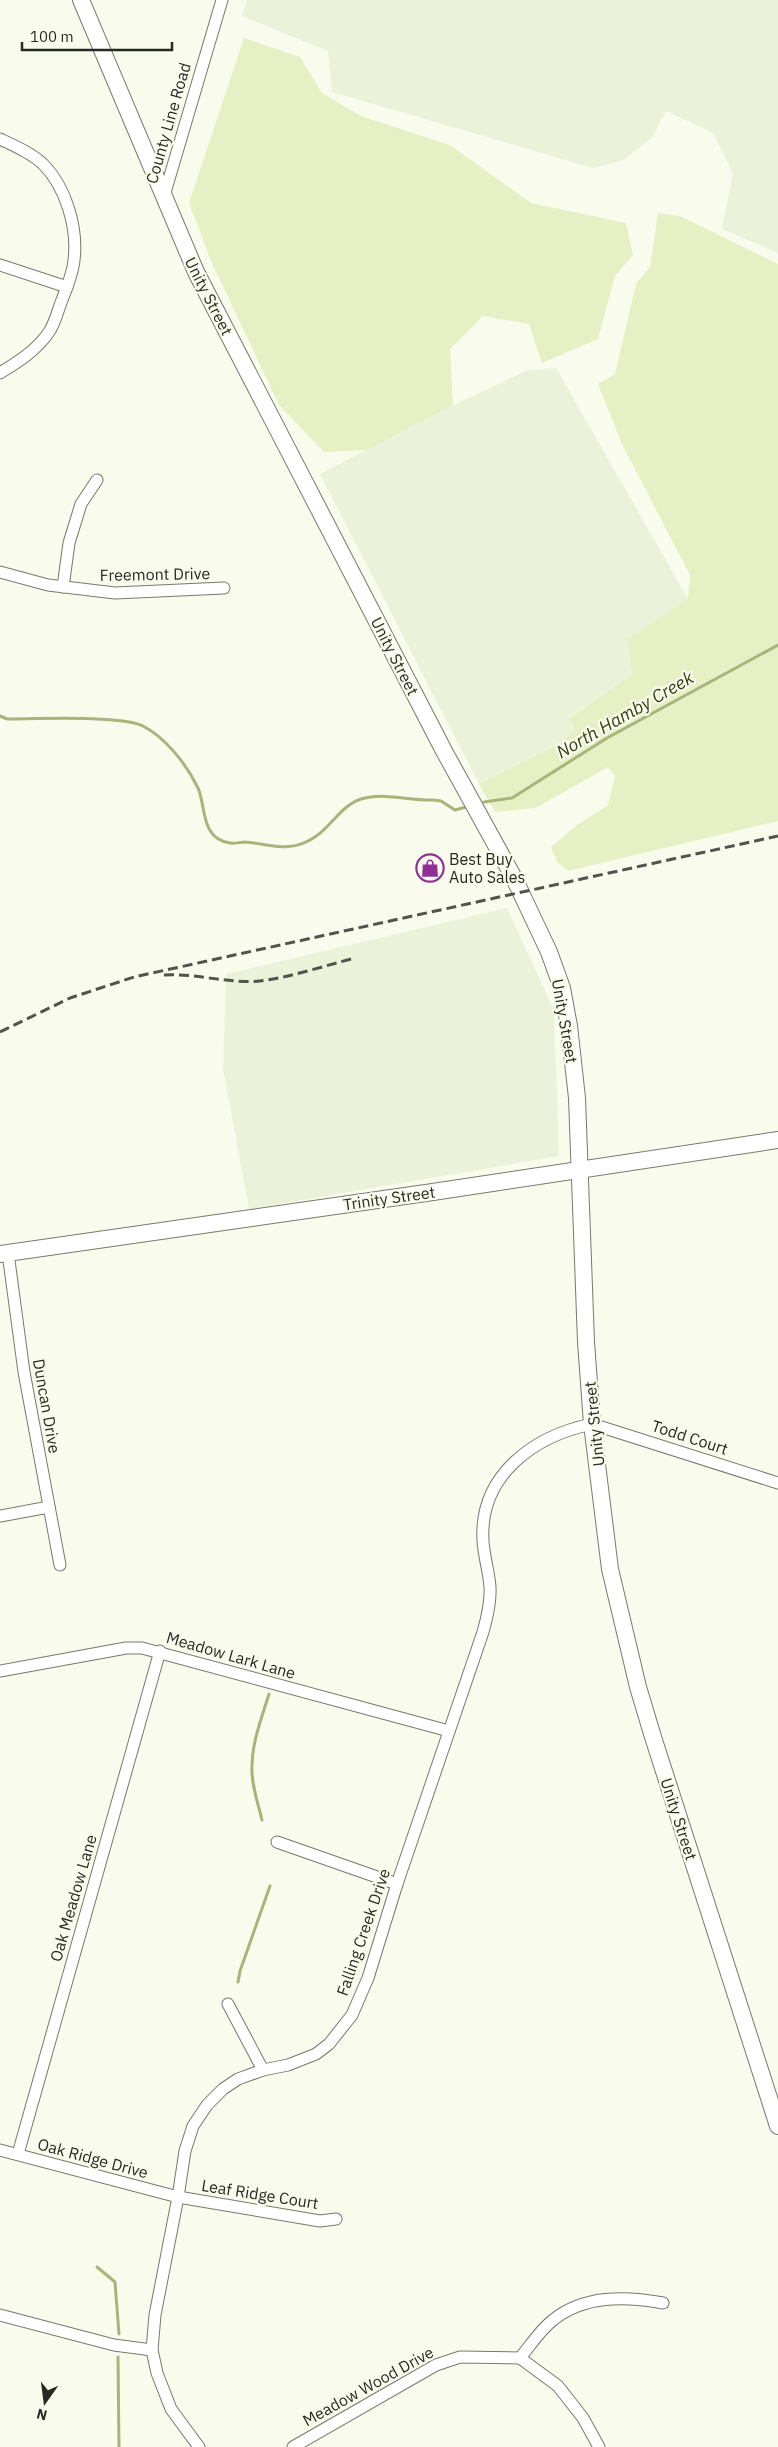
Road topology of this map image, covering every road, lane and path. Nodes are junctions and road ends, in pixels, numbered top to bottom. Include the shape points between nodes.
1 (81, 0) edge
2 (222, 0) edge
3 (0, 139) edge
4 (163, 198) junction
5 (0, 265) edge
6 (67, 287) junction
7 (0, 373) edge
8 (97, 480) dead end
9 (0, 572) edge
10 (63, 587) junction
11 (224, 588) dead end
12 (778, 1140) edge
13 (582, 1170) junction
14 (4, 1253) edge
15 (592, 1424) junction
16 (778, 1483) edge
17 (49, 1507) junction
18 (0, 1516) edge
19 (60, 1565) dead end
20 (160, 1651) junction
21 (0, 1671) edge
22 (449, 1731) junction
23 (277, 1842) dead end
24 (397, 1884) junction
25 (228, 2004) dead end
26 (263, 2070) junction
27 (778, 2126) edge
28 (0, 2150) edge
29 (18, 2154) junction
30 (178, 2197) junction
31 (336, 2219) dead end
32 (663, 2303) dead end
33 (0, 2315) edge
34 (152, 2350) junction
35 (520, 2358) junction
36 (199, 2447) edge
37 (292, 2447) edge
38 (599, 2447) edge

1 - 4 street, Unity Street
2 - 4 street, County Line Road
3 - 6 street via 22,149 42,164 56,181 67,205 74,238 74,260
4 - 13 street, Unity Street via 196,272 444,751 514,878 549,952 562,988 569,1026
5 - 6 street
6 - 7 street via 50,331 24,359
8 - 10 street via 81,504 69,544
9 - 10 street, Freemont Drive
10 - 11 street, Freemont Drive via 115,593
12 - 13 street, Trinity Street
13 - 14 street, Trinity Street
13 - 15 street, Unity Street via 586,1338
14 - 17 street, Duncan Drive
15 - 16 street, Todd Court
15 - 22 street, Falling Creek Drive via 543,1440 505,1469 494,1492 487,1508 483,1540 490,1587 489,1611
15 - 27 street, Unity Street via 610,1569 638,1687
17 - 18 street
17 - 19 street, Duncan Drive
20 - 21 street, Meadow Lark Lane via 126,1648
20 - 22 street, Meadow Lark Lane
20 - 29 street, Oak Meadow Lane
22 - 24 street, Falling Creek Drive
23 - 24 street
24 - 26 street, Falling Creek Drive via 368,1978 352,2015 330,2044 316,2054 288,2066
25 - 26 street
26 - 30 street, Falling Creek Drive via 238,2079 206,2105 193,2126 185,2150
28 - 29 street, Oak Ridge Drive
29 - 30 street, Oak Ridge Drive
30 - 31 street, Leaf Ridge Court via 320,2220
30 - 34 street, Falling Creek Drive via 155,2315
32 - 35 street via 634,2298 576,2305 552,2321
33 - 34 street via 114,2346
34 - 36 street, Falling Creek Drive via 171,2409
35 - 37 street, Meadow Wood Drive via 460,2357 436,2365
35 - 38 street via 558,2386 583,2418

